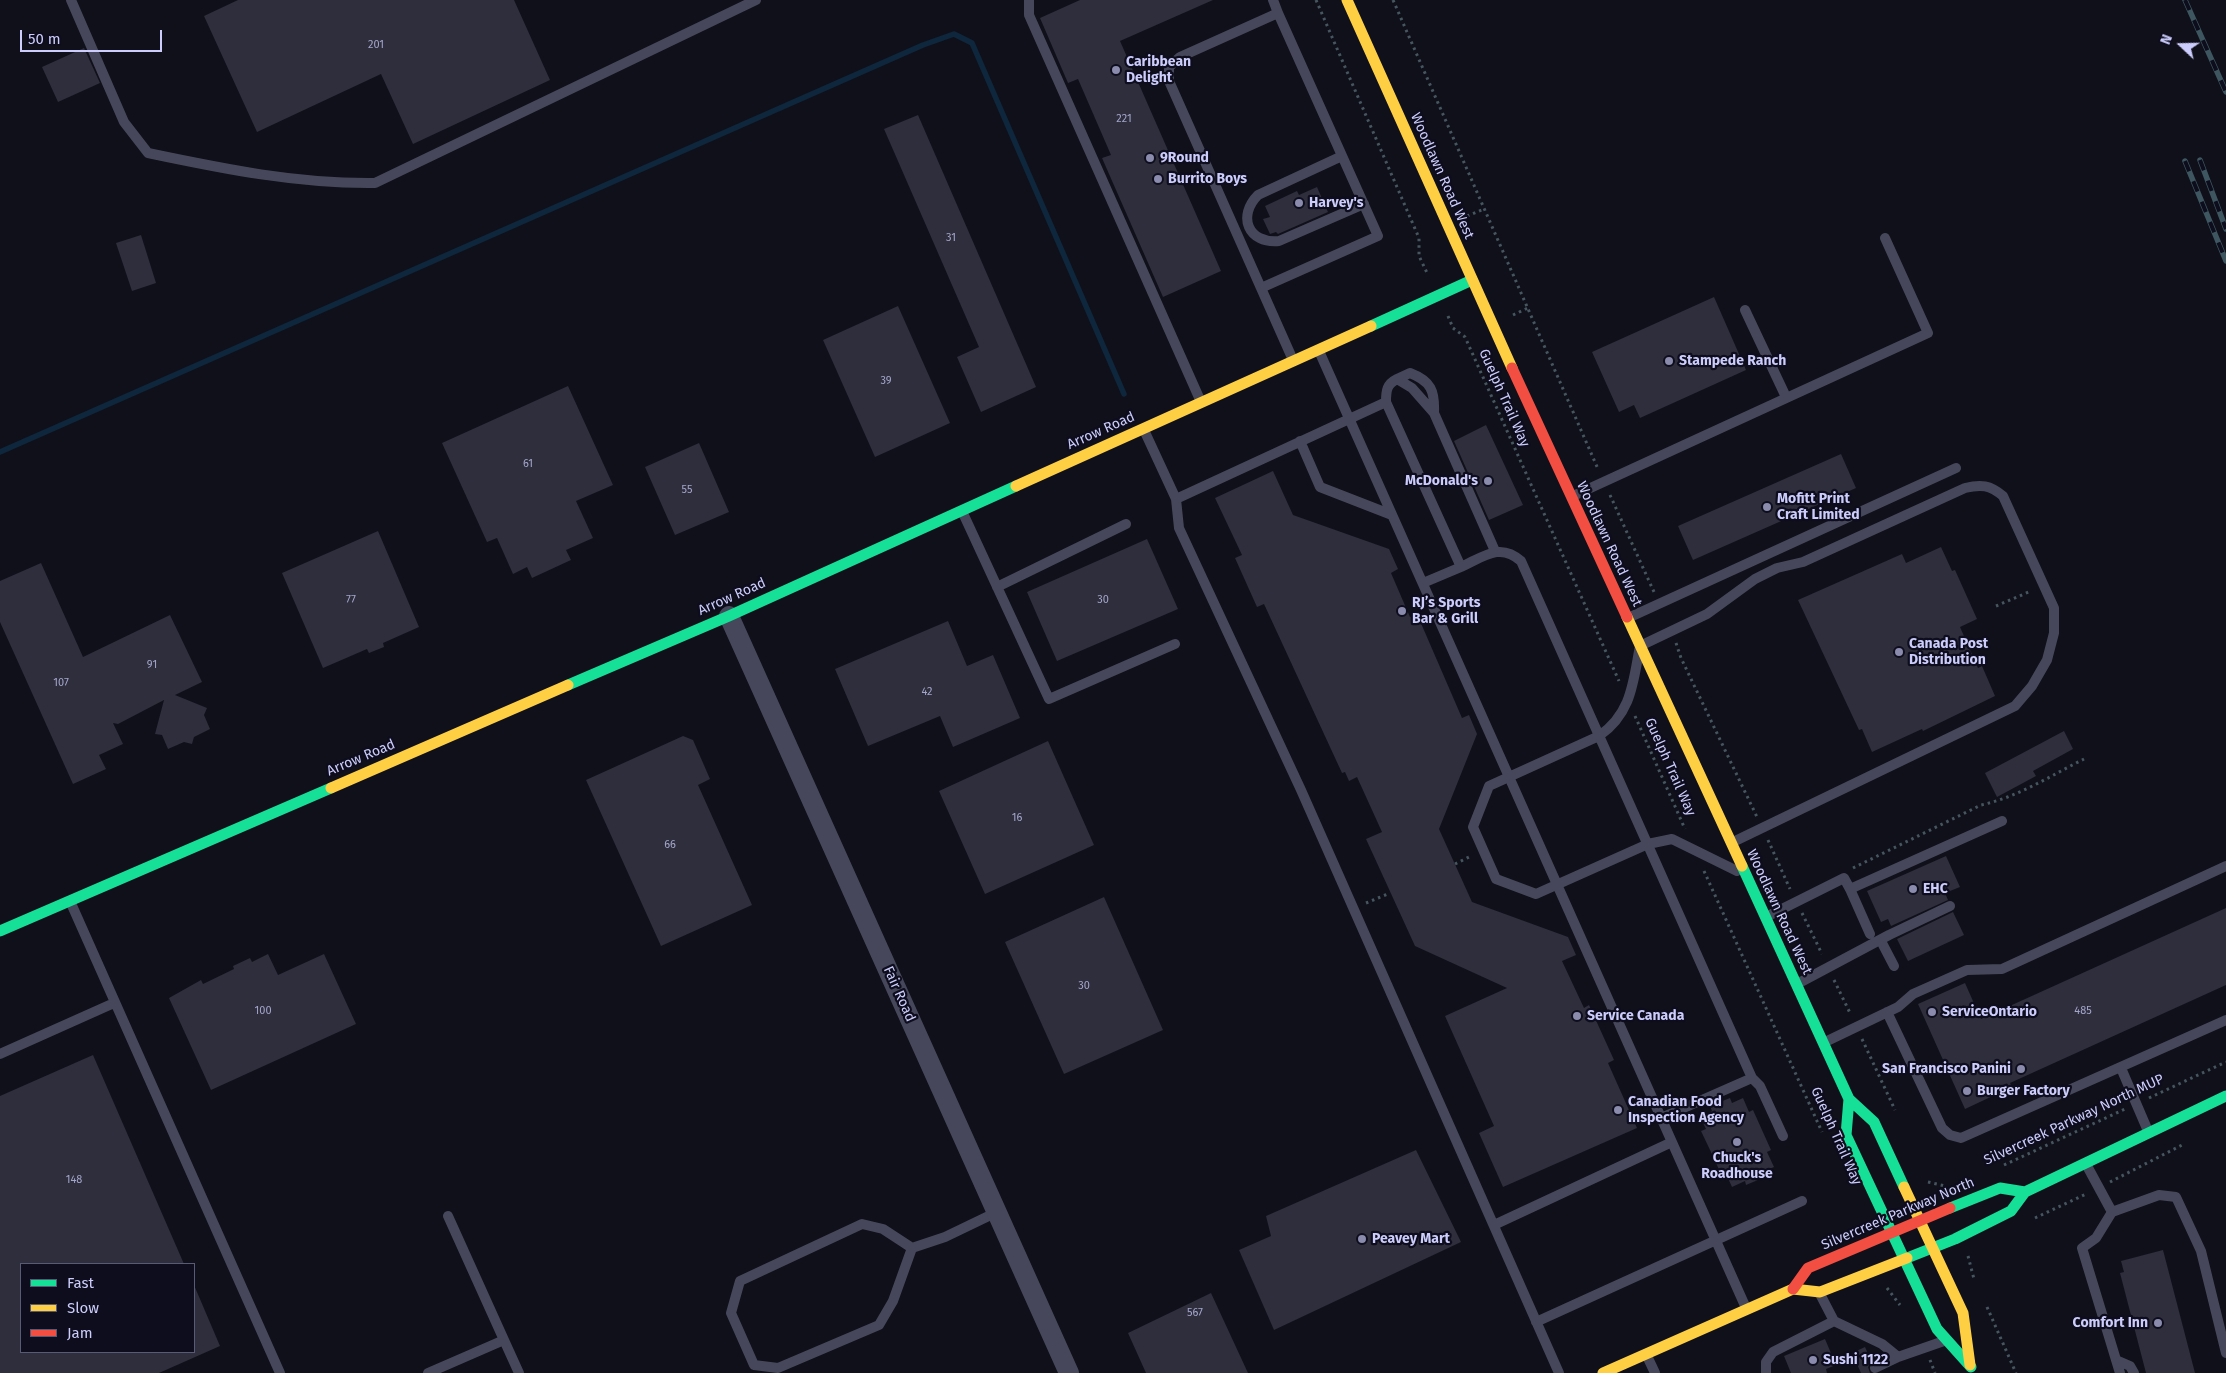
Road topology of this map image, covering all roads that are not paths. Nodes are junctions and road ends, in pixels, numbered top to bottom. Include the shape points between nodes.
1 (71, 0) edge
2 (756, 0) edge
3 (1029, 0) edge
4 (1273, 0) edge
5 (1347, 0) edge
6 (1278, 13) junction
7 (1342, 156) junction
8 (1364, 204) junction
9 (1885, 238) dead end
10 (1472, 280) junction
11 (1261, 288) junction
12 (1745, 310) dead end
13 (1318, 349) junction
14 (1293, 360) junction
15 (1398, 379) junction
16 (1786, 397) junction
17 (1201, 402) junction
18 (1386, 402) junction
19 (1434, 413) junction
20 (1349, 418) junction
21 (1143, 428) junction
22 (1300, 441) junction
23 (1956, 468) dead end
24 (1571, 496) junction
25 (1176, 499) junction
26 (962, 510) junction
27 (1392, 515) junction
28 (1126, 524) dead end
29 (1495, 551) junction
30 (1461, 567) junction
31 (1423, 583) junction
32 (997, 587) junction
33 (728, 616) junction
34 (1627, 619) junction
35 (1175, 644) dead end
36 (1640, 646) junction
37 (1600, 736) junction
38 (1509, 776) junction
39 (2002, 821) dead end
40 (1648, 844) junction
41 (1731, 844) junction
42 (2226, 866) edge
43 (1745, 875) junction
44 (1557, 884) junction
45 (1850, 889) junction
46 (69, 899) junction
47 (1950, 906) dead end
48 (1765, 918) junction
49 (0, 931) edge
50 (1870, 934) dead end
51 (1881, 941) junction
52 (1894, 966) dead end
53 (1796, 984) junction
54 (114, 1003) junction
55 (1887, 1012) junction
56 (2226, 1020) edge
57 (1823, 1042) junction
58 (0, 1054) edge
59 (2121, 1068) junction
60 (1752, 1078) junction
61 (2226, 1096) edge
62 (1849, 1099) junction
63 (1661, 1118) junction
64 (2149, 1132) junction
65 (1783, 1136) dead end
66 (1672, 1142) junction
67 (2085, 1163) junction
68 (2025, 1192) junction
69 (1802, 1201) dead end
70 (997, 1212) junction
71 (2112, 1212) junction
72 (448, 1216) dead end
73 (1921, 1221) junction
74 (1494, 1225) junction
75 (1892, 1232) junction
76 (1716, 1241) junction
77 (1933, 1247) junction
78 (912, 1248) junction
79 (1904, 1258) junction
80 (1792, 1289) junction
81 (1820, 1292) junction
82 (1746, 1309) junction
83 (1834, 1321) junction
84 (1536, 1322) junction
85 (504, 1340) junction
86 (1947, 1340) junction
87 (1646, 1353) junction
88 (2226, 1353) edge
89 (1898, 1357) junction
90 (2116, 1360) junction
91 (1875, 1368) dead end
92 (1972, 1369) edge
93 (280, 1373) edge
94 (428, 1373) edge
95 (519, 1373) edge
96 (1069, 1373) edge
97 (1559, 1373) edge
98 (1603, 1373) edge
99 (1655, 1373) edge
100 (1766, 1373) edge
101 (2120, 1373) edge
102 (2134, 1373) edge

1 - 2 lane via 124,122 148,153 227,170 330,184 375,182
3 - 17 lane via 1029,15
4 - 6 lane
5 - 10 main road, Woodlawn Road West
6 - 7 lane
6 - 11 lane via 1180,57 1169,67 1168,81
7 - 8 lane
7 - 8 lane via 1258,195 1250,203 1248,226 1256,237 1266,242 1279,241
8 - 11 lane via 1378,236
9 - 16 lane via 1928,333
10 - 13 main road, Arrow Road
10 - 24 main road, Woodlawn Road West
11 - 14 lane
12 - 16 lane
13 - 14 main road, Arrow Road
13 - 20 lane
14 - 17 main road, Arrow Road
15 - 18 lane via 1386,390
15 - 19 lane via 1412,388
15 - 19 lane via 1410,373 1430,384 1435,395
16 - 24 lane
17 - 21 main road, Arrow Road
18 - 20 lane
18 - 30 lane
19 - 29 lane
20 - 22 lane
20 - 27 lane
21 - 25 lane
21 - 26 main road, Arrow Road
22 - 25 lane
22 - 27 lane via 1320,487
23 - 34 lane
24 - 34 main road, Woodlawn Road West
25 - 74 lane via 1176,514 1183,536 1301,790
26 - 32 lane
26 - 33 main road, Arrow Road
27 - 31 lane
28 - 32 lane
29 - 30 lane
29 - 37 lane via 1506,551 1521,561
30 - 31 lane
31 - 38 lane
32 - 35 lane via 1049,699
33 - 46 main road, Arrow Road
33 - 70 street, Fair Road
34 - 36 main road, Woodlawn Road West
36 - 37 lane via 1629,702 1612,727
36 - 41 main road, Woodlawn Road West
36 - 41 lane via 1707,614 1754,579 1777,568 1803,562 1966,488 1978,485 1995,489 2003,496 2054,608 2054,633 2047,660 2032,686 2015,706
37 - 38 lane
37 - 40 lane
38 - 44 lane
38 - 44 lane via 1489,786 1473,827 1496,879 1536,894
39 - 45 lane
40 - 43 lane via 1672,839
40 - 44 lane
40 - 60 lane
41 - 43 main road, Woodlawn Road West
42 - 55 lane via 2002,968 1967,970 1913,994
43 - 48 main road, Woodlawn Road West
44 - 63 lane
45 - 48 lane via 1844,878
45 - 50 lane
46 - 49 main road, Arrow Road
46 - 54 lane
47 - 51 lane
48 - 53 main road, Woodlawn Road West
51 - 52 lane
51 - 53 lane
53 - 57 main road, Woodlawn Road West
54 - 58 lane
54 - 93 lane
55 - 57 lane
55 - 59 lane via 1938,1120 1950,1135 1961,1138
56 - 59 lane
57 - 62 main road, Woodlawn Road West
59 - 64 lane
60 - 63 lane
60 - 65 lane via 1760,1086
61 - 64 main road, Silvercreek Parkway North
62 - 73 main road, Woodlawn Road West via 1874,1122
62 - 75 main road, Woodlawn Road West via 1846,1135
63 - 66 lane
64 - 67 main road, Silvercreek Parkway North
66 - 74 lane
66 - 76 lane
67 - 68 main road, Silvercreek Parkway North
67 - 71 lane
68 - 73 main road, Silvercreek Parkway North via 2000,1188
68 - 77 main road, Silvercreek Parkway North via 2011,1211
69 - 76 lane
70 - 78 lane via 945,1237
70 - 96 street, Fair Road
71 - 88 lane via 2159,1195 2176,1197 2201,1251
71 - 90 lane via 2096,1238 2082,1248
72 - 85 lane
73 - 75 main road, Silvercreek Parkway North
73 - 77 main road, Woodlawn Road West
74 - 84 lane
75 - 79 main road, Woodlawn Road West
75 - 80 main road, Silvercreek Parkway North via 1808,1268
76 - 82 lane
76 - 84 lane
77 - 79 main road, Silvercreek Parkway North
77 - 92 main road, Woodlawn Road West via 1963,1313
78 - 78 lane via 893,1301 879,1325 778,1368 754,1365 731,1313 740,1281 862,1224 883,1229
79 - 81 main road, Silvercreek Parkway North
79 - 86 main road, Woodlawn Road West via 1937,1329
80 - 81 main road, Silvercreek Parkway North
80 - 82 main road, Silvercreek Parkway North
81 - 83 lane
82 - 87 main road, Silvercreek Parkway North
83 - 89 lane via 1882,1344
83 - 100 lane via 1773,1352 1766,1362
84 - 97 lane
85 - 94 lane
85 - 95 lane
86 - 89 lane
86 - 92 main road, Woodlawn Road West
87 - 98 main road, Silvercreek Parkway North
87 - 99 lane
89 - 91 lane
90 - 101 lane
90 - 102 lane via 2130,1366

